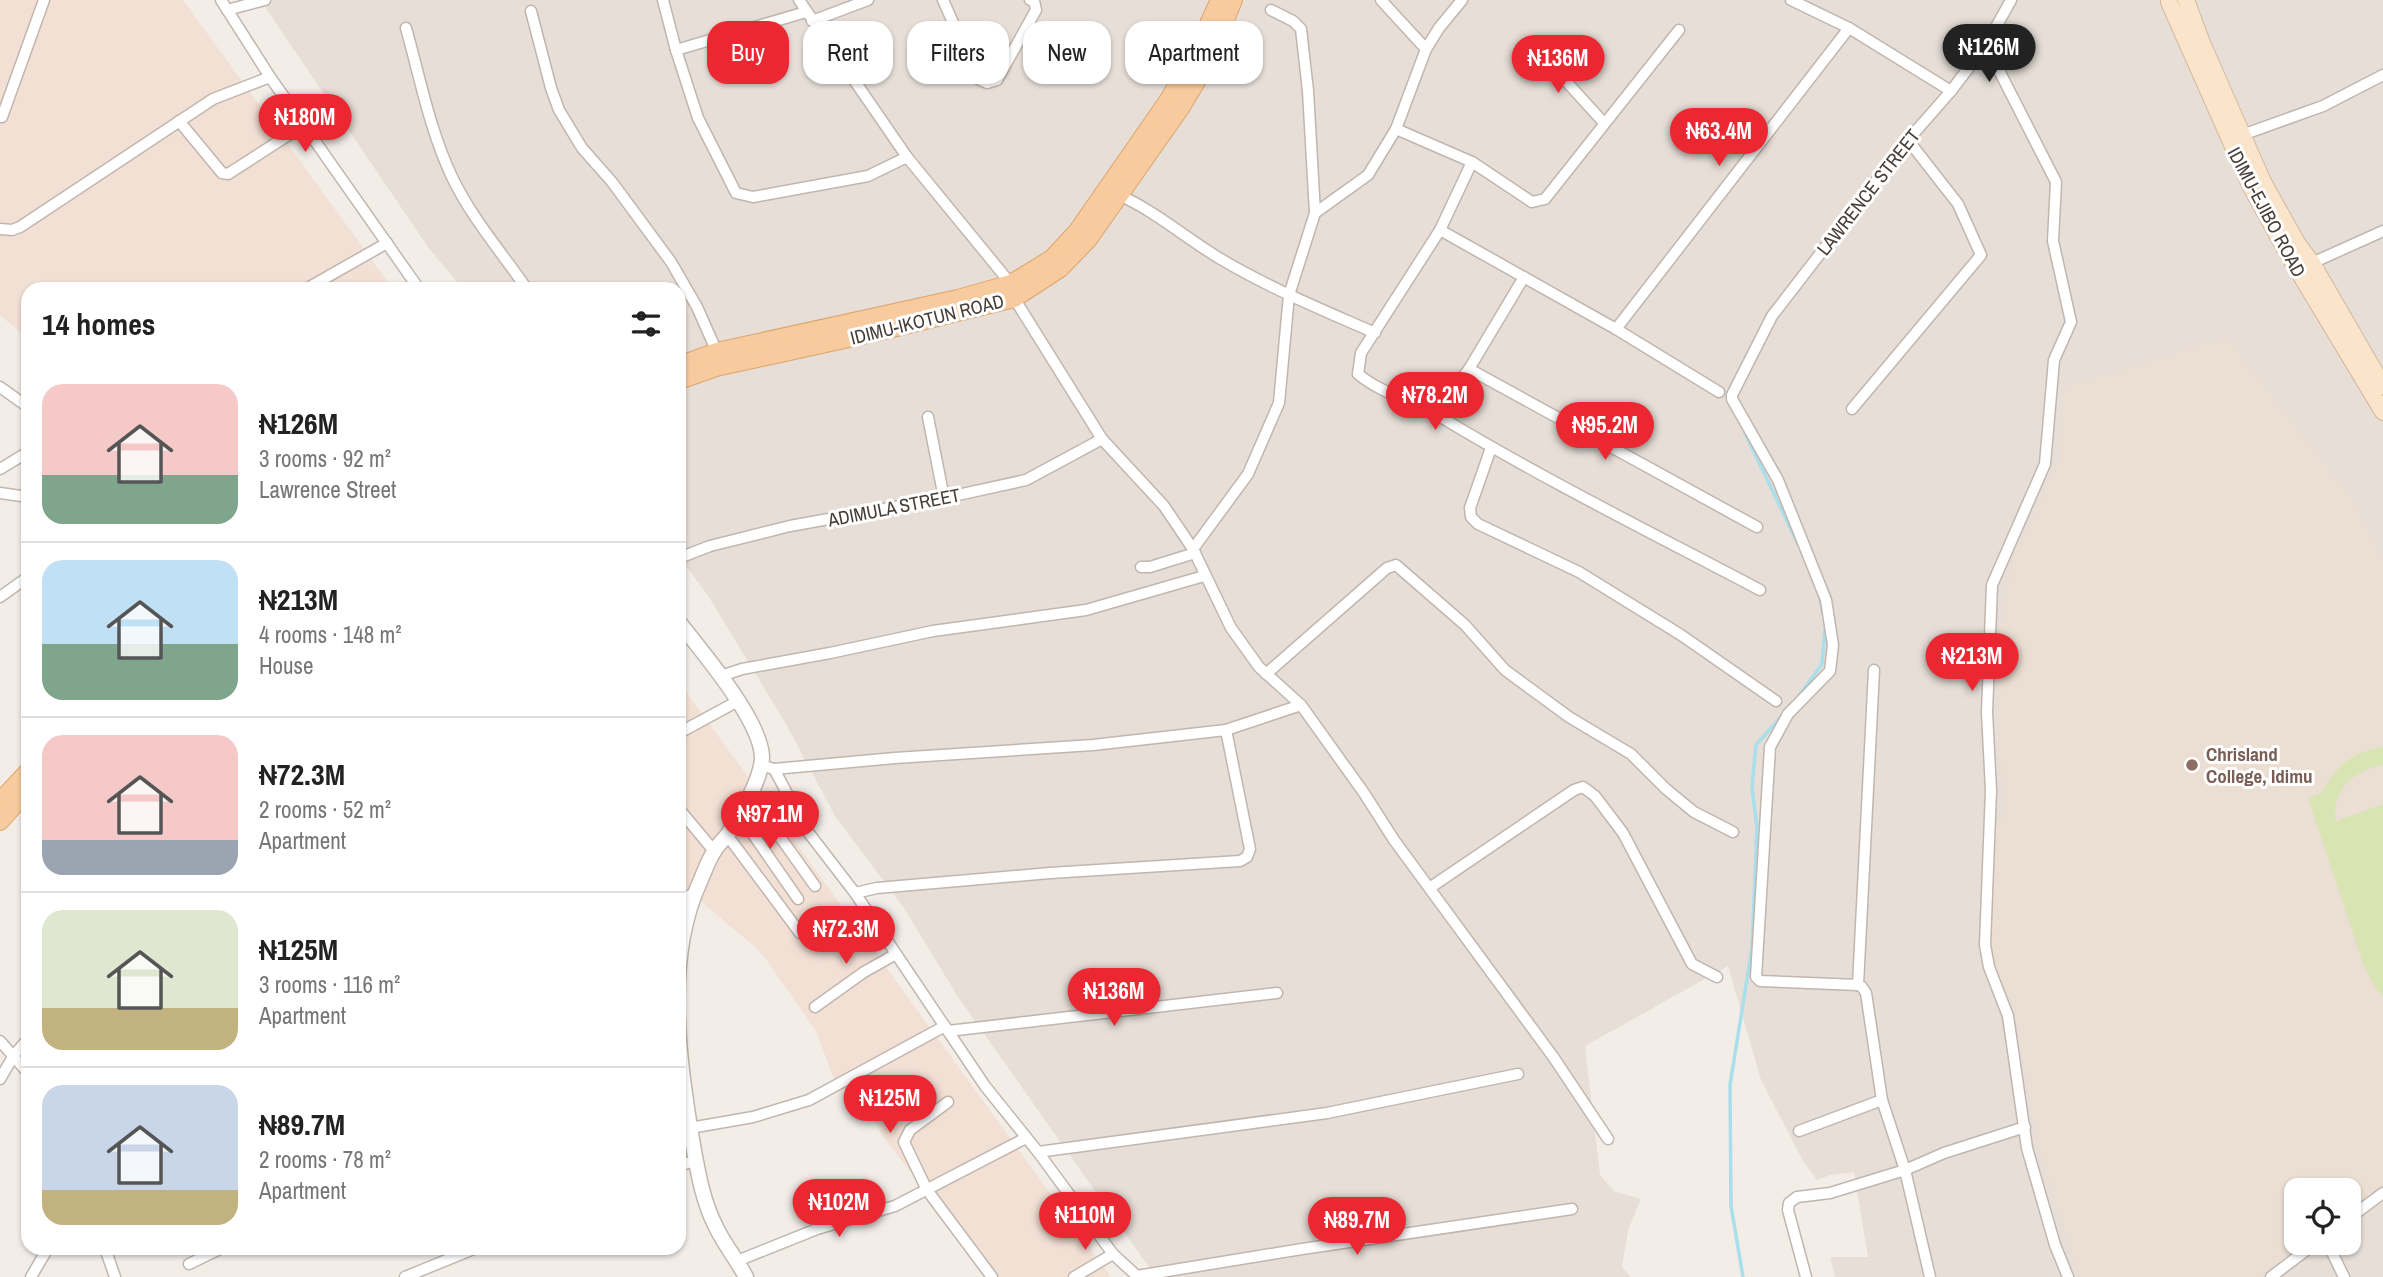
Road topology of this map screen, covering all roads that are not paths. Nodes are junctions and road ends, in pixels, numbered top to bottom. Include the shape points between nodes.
1 (44, 0) edge
2 (265, 0) edge
3 (663, 0) edge
4 (799, 0) edge
5 (868, 0) edge
6 (943, 0) edge
7 (1030, 0) edge
8 (1220, 0) edge
9 (1233, 0) edge
10 (1381, 0) edge
11 (1462, 0) edge
12 (1791, 0) edge
13 (2011, 0) edge
14 (2186, 0) edge
15 (2169, 1) edge
16 (224, 5) edge
17 (531, 10) dead end
18 (1271, 10) dead end
19 (809, 17) junction
20 (406, 29) dead end
21 (1849, 29) junction
22 (1679, 30) dead end
23 (1986, 45) junction
24 (1534, 46) dead end
25 (1426, 49) junction
26 (676, 50) junction
27 (2383, 75) edge
28 (270, 77) junction
29 (1951, 91) junction
30 (2, 117) edge
31 (179, 121) junction
32 (1604, 123) junction
33 (304, 125) junction
34 (1396, 129) junction
35 (2242, 135) junction
36 (1908, 140) junction
37 (907, 157) junction
38 (1472, 162) junction
39 (1118, 195) junction
40 (1315, 213) junction
41 (0, 229) edge
42 (1440, 230) junction
43 (2383, 231) edge
44 (387, 243) junction
45 (2312, 263) junction
46 (1524, 277) junction
47 (321, 282) edge
48 (414, 282) edge
49 (522, 282) edge
50 (683, 282) edge
51 (686, 288) edge
52 (1012, 291) junction
53 (1289, 295) junction
54 (1616, 329) junction
55 (1375, 333) junction
56 (717, 352) junction
57 (686, 363) edge
58 (1469, 369) junction
59 (686, 378) edge
60 (2382, 383) edge
61 (0, 387) edge
62 (1719, 392) dead end
63 (21, 402) edge
64 (1852, 409) dead end
65 (2383, 412) edge
66 (1435, 414) junction
67 (928, 417) dead end
68 (1102, 439) junction
69 (1491, 449) junction
70 (21, 456) edge
71 (0, 469) edge
72 (0, 493) edge
73 (21, 496) edge
74 (943, 498) junction
75 (1757, 527) dead end
76 (1194, 551) junction
77 (686, 555) edge
78 (1141, 567) dead end
79 (1204, 576) junction
80 (21, 582) edge
81 (1760, 590) dead end
82 (0, 597) edge
83 (686, 631) edge
84 (1874, 670) dead end
85 (1266, 674) junction
86 (721, 676) junction
87 (738, 701) junction
88 (1776, 701) dead end
89 (1301, 705) junction
90 (686, 729) edge
91 (1226, 730) junction
92 (767, 767) junction
93 (21, 780) edge
94 (21, 797) edge
95 (748, 798) junction
96 (0, 802) edge
97 (739, 814) junction
98 (686, 817) edge
99 (0, 821) edge
100 (1733, 832) dead end
101 (727, 835) junction
102 (714, 851) junction
103 (815, 886) dead end
104 (1431, 887) junction
105 (855, 893) junction
106 (695, 894) junction
107 (686, 896) edge
108 (798, 899) dead end
109 (686, 932) edge
110 (800, 933) dead end
111 (897, 954) junction
112 (1717, 977) dead end
113 (1858, 985) junction
114 (1277, 993) dead end
115 (816, 1007) dead end
116 (946, 1028) junction
117 (0, 1041) edge
118 (21, 1047) edge
119 (14, 1055) junction
120 (21, 1064) edge
121 (1518, 1074) dead end
122 (0, 1079) edge
123 (686, 1093) edge
124 (1882, 1100) junction
125 (948, 1102) dead end
126 (2025, 1127) junction
127 (690, 1128) junction
128 (1799, 1131) dead end
129 (1026, 1138) junction
130 (1608, 1139) dead end
131 (1038, 1152) junction
132 (696, 1160) junction
133 (686, 1164) edge
134 (1905, 1170) junction
135 (928, 1190) junction
136 (2383, 1193) edge
137 (1572, 1209) dead end
138 (2361, 1209) edge
139 (1113, 1254) junction
140 (44, 1255) edge
141 (107, 1255) edge
142 (208, 1255) edge
143 (459, 1255) edge
144 (2299, 1255) edge
145 (2333, 1255) edge
146 (737, 1261) junction
147 (189, 1264) dead end
148 (31, 1277) edge
149 (115, 1277) edge
150 (405, 1277) edge
151 (746, 1277) edge
152 (992, 1277) edge
153 (1074, 1277) edge
154 (1137, 1277) edge
155 (1806, 1277) edge
156 (1930, 1277) edge
157 (2068, 1277) edge
158 (2271, 1277) edge
159 (2344, 1277) edge

1 - 30 street
2 - 16 street
3 - 26 street
4 - 19 street
5 - 19 street
6 - 7 street via 978,79 987,83 997,80 1036,9
8 - 52 main road, IDIMU-IKOTUN ROAD via 1169,100 1078,231
9 - 39 main road, IDIMU-IKOTUN ROAD via 1207,63
10 - 25 street
11 - 25 street
12 - 21 street
13 - 23 street, LAWRENCE STREET
14 - 35 main road, IDIMU-EJIBO ROAD
15 - 65 main road, IDIMU-EJIBO ROAD via 2251,187
16 - 28 street
17 - 50 street via 559,110
18 - 40 street via 1301,29
19 - 26 street
19 - 37 street
20 - 49 street via 443,157 465,201
21 - 29 street
21 - 54 street
22 - 32 street
23 - 29 street, LAWRENCE STREET
23 - 126 street via 2056,182 2053,241 2071,322 2054,360 2045,464 1992,585 1985,945 2008,1016
24 - 32 street
25 - 34 street
26 - 37 street via 698,118 736,193 753,197 868,176
27 - 35 street via 2323,106
28 - 31 street via 222,94
28 - 33 street
29 - 36 street, LAWRENCE STREET
31 - 33 street via 222,173 228,174
31 - 41 street via 20,227
32 - 38 street via 1539,202 1532,202
33 - 44 street
34 - 38 street
34 - 40 street via 1368,175
35 - 45 main road, IDIMU-EJIBO ROAD via 2263,182
36 - 64 street via 1958,204 1981,255
36 - 113 street, LAWRENCE STREET via 1772,316 1732,399 1778,480 1826,600 1833,646 1830,671 1788,714 1770,747 1756,977 1760,981
37 - 52 street
38 - 42 street
39 - 52 main road, IDIMU-IKOTUN ROAD via 1088,239 1060,268
39 - 53 street
40 - 53 street
42 - 46 street
42 - 55 street
43 - 45 street
44 - 47 street
44 - 48 street
45 - 60 main road, IDIMU-EJIBO ROAD
46 - 54 street
46 - 58 street
51 - 56 street
52 - 56 main road, IDIMU-IKOTUN ROAD
52 - 59 main road, IDIMU-IKOTUN ROAD via 876,332 729,363
52 - 68 street
53 - 55 street
53 - 76 street via 1279,403 1248,474
54 - 62 street
55 - 66 street via 1361,353 1359,374 1373,387
56 - 57 main road, IDIMU-IKOTUN ROAD
58 - 66 street
58 - 75 street
61 - 63 street
66 - 69 street
67 - 74 street
68 - 74 street, ADIMULA STREET via 1026,480
68 - 76 street via 1164,506
69 - 81 street
69 - 88 street via 1469,508 1478,524 1579,572
70 - 71 street
72 - 73 street
74 - 77 street, ADIMULA STREET via 790,526
76 - 78 street
76 - 79 street
79 - 85 street via 1231,628
79 - 86 street via 1086,610 933,631
80 - 82 street
83 - 86 street
84 - 113 street
85 - 89 street
85 - 100 street via 1396,565 1465,625 1505,670 1569,717 1631,754 1694,812
86 - 87 street
87 - 90 street
87 - 92 street
89 - 91 street
89 - 104 street
91 - 92 street via 1093,745
91 - 105 street via 1250,849 1240,861 1037,874
92 - 95 street
92 - 105 street via 808,832
93 - 96 main road
94 - 99 main road
95 - 97 street
95 - 103 street
97 - 101 street
97 - 108 street
98 - 102 street
101 - 102 street
101 - 110 street
102 - 106 street
104 - 112 street via 1583,787 1623,833 1692,964
104 - 130 street
105 - 111 street
106 - 107 street
106 - 109 street
111 - 115 street
111 - 116 street
113 - 124 street via 1867,996
114 - 116 street
116 - 127 street via 809,1100 753,1117
116 - 129 street
117 - 119 street
118 - 119 street
119 - 120 street
119 - 122 street
121 - 131 street via 1327,1113
123 - 127 street
124 - 128 street
124 - 134 street
125 - 135 street via 910,1130 904,1142
126 - 134 street
126 - 157 street via 2027,1148
127 - 132 street
129 - 131 street
129 - 135 street
131 - 139 street
132 - 133 street
132 - 146 street via 716,1228
134 - 155 street via 1830,1193 1797,1197 1789,1203
134 - 156 street
135 - 146 street
135 - 152 street
136 - 138 street
137 - 154 street
139 - 153 street
139 - 154 street
140 - 148 street
141 - 149 street
142 - 147 street
143 - 150 street
144 - 158 street
145 - 159 street
146 - 151 street

